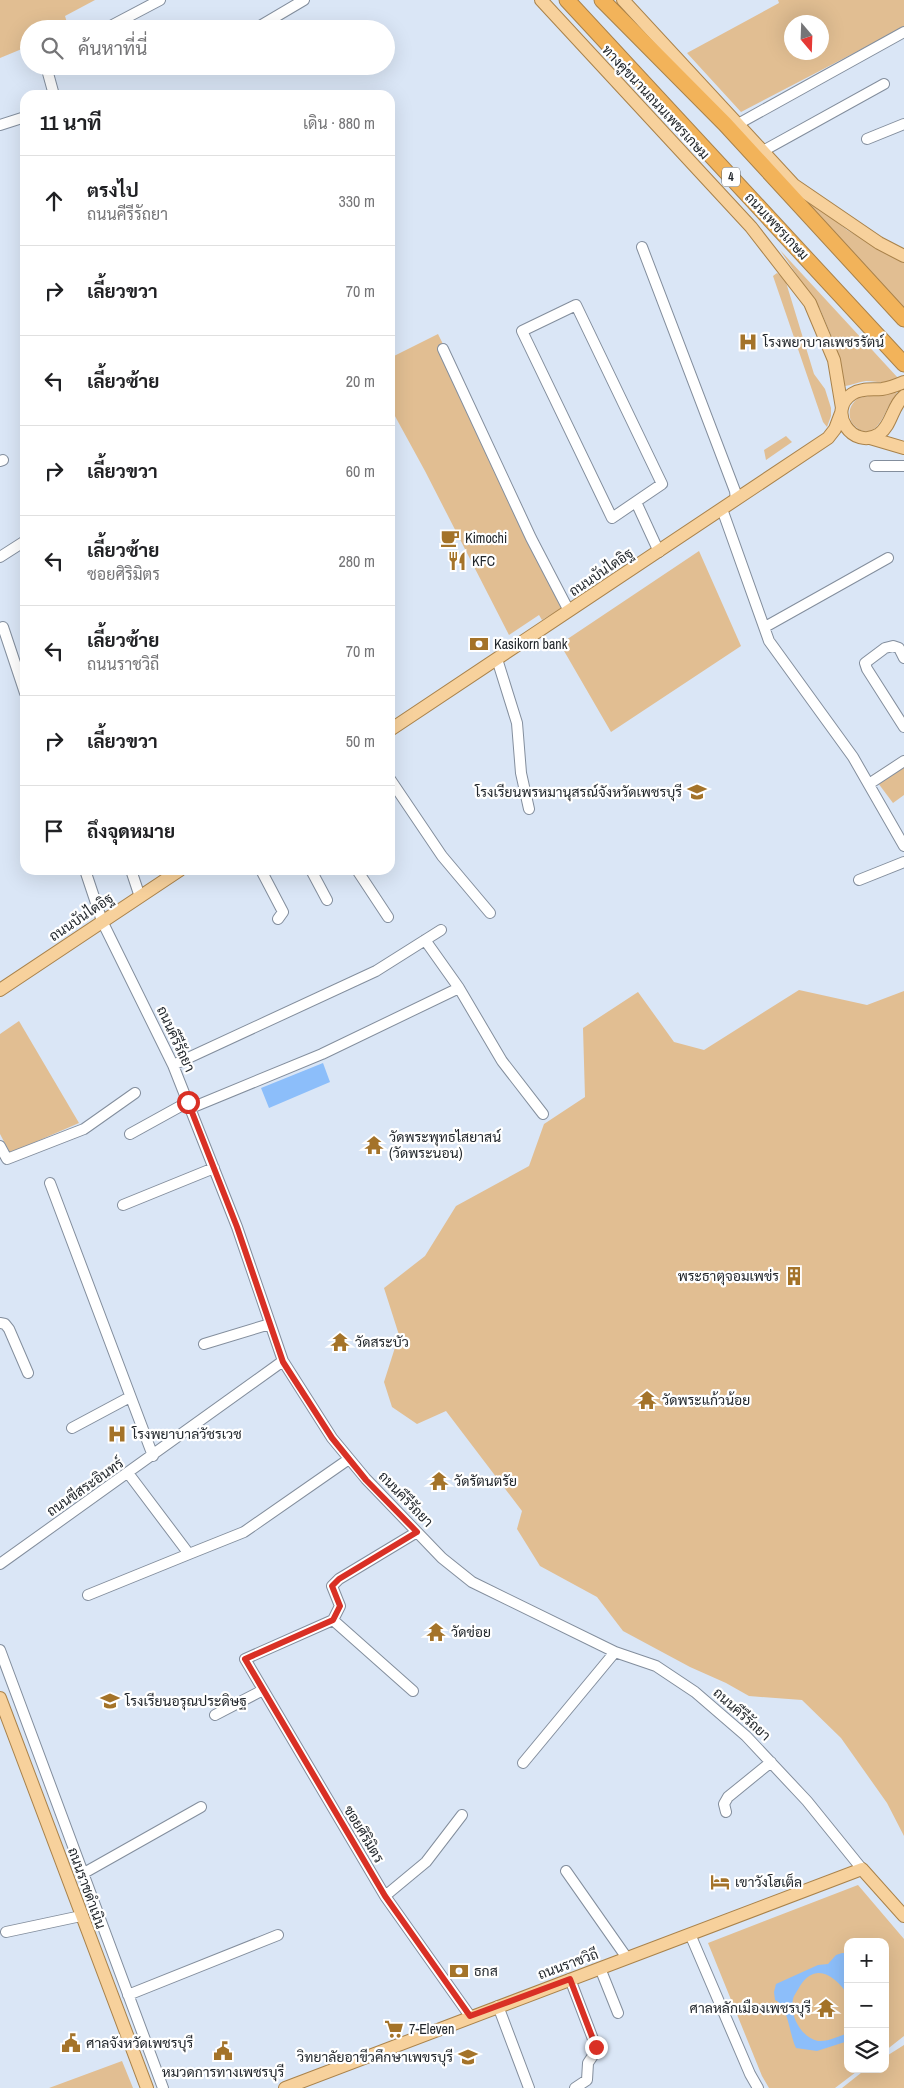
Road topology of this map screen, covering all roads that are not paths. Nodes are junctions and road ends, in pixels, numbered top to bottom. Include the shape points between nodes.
1 (160, 0) edge
2 (304, 0) edge
3 (541, 0) edge
4 (567, 0) edge
5 (602, 0) edge
6 (624, 0) edge
7 (122, 20) edge
8 (270, 20) edge
9 (904, 32) edge
10 (48, 75) edge
11 (884, 84) dead end
12 (53, 90) edge
13 (20, 119) edge
14 (738, 124) junction
15 (904, 124) edge
16 (0, 125) edge
17 (867, 139) dead end
18 (763, 151) junction
19 (642, 247) dead end
20 (904, 256) edge
21 (904, 320) edge
22 (443, 349) dead end
23 (900, 359) edge
24 (904, 382) edge
25 (904, 396) edge
26 (842, 410) junction
27 (856, 436) junction
28 (828, 438) junction
29 (870, 438) junction
30 (904, 448) edge
31 (875, 466) dead end
32 (904, 466) edge
33 (736, 500) junction
34 (636, 502) junction
35 (722, 509) junction
36 (20, 544) edge
37 (658, 552) junction
38 (0, 557) edge
39 (888, 558) dead end
40 (569, 611) junction
41 (2, 626) dead end
42 (765, 627) junction
43 (904, 658) edge
44 (497, 660) junction
45 (20, 678) edge
46 (395, 727) edge
47 (904, 727) edge
48 (904, 761) edge
49 (869, 784) junction
50 (395, 786) edge
51 (529, 809) dead end
52 (904, 846) edge
53 (904, 862) edge
54 (87, 875) edge
55 (133, 875) edge
56 (173, 875) edge
57 (264, 875) edge
58 (313, 875) edge
59 (360, 875) edge
60 (859, 880) dead end
61 (140, 897) junction
62 (327, 900) dead end
63 (490, 913) dead end
64 (388, 917) dead end
65 (278, 919) dead end
66 (102, 921) junction
67 (441, 930) dead end
68 (425, 940) junction
69 (459, 988) junction
70 (0, 990) edge
71 (173, 1065) junction
72 (135, 1093) dead end
73 (189, 1105) junction
74 (543, 1114) dead end
75 (130, 1134) dead end
76 (0, 1146) edge
77 (214, 1168) junction
78 (50, 1183) dead end
79 (123, 1205) dead end
80 (0, 1323) edge
81 (270, 1324) junction
82 (204, 1344) dead end
83 (283, 1362) junction
84 (28, 1373) dead end
85 (130, 1397) junction
86 (72, 1428) dead end
87 (153, 1456) junction
88 (349, 1459) junction
89 (128, 1473) junction
90 (417, 1532) junction
91 (189, 1554) junction
92 (0, 1564) edge
93 (88, 1594) dead end
94 (333, 1620) junction
95 (0, 1650) edge
96 (615, 1652) junction
97 (3, 1669) edge
98 (263, 1690) junction
99 (413, 1691) dead end
100 (0, 1698) edge
101 (215, 1715) dead end
102 (771, 1762) junction
103 (523, 1763) dead end
104 (201, 1807) dead end
105 (60, 1810) junction
106 (726, 1812) dead end
107 (45, 1815) junction
108 (462, 1815) dead end
109 (862, 1869) junction
110 (566, 1871) dead end
111 (84, 1873) junction
112 (385, 1896) junction
113 (81, 1916) junction
114 (904, 1916) edge
115 (6, 1932) dead end
116 (690, 1934) junction
117 (278, 1935) dead end
118 (627, 1958) junction
119 (600, 1968) junction
120 (570, 1979) junction
121 (128, 1994) junction
122 (132, 2005) junction
123 (498, 2006) junction
124 (117, 2010) junction
125 (618, 2013) dead end
126 (470, 2016) junction
127 (147, 2088) edge
128 (163, 2088) edge
129 (284, 2088) edge
130 (529, 2088) edge
131 (575, 2088) edge
132 (758, 2088) edge

1 - 7 street
2 - 8 street
3 - 26 main road, ทางคู่ขนานถนนเพชรเกษม / 4 via 750,227 810,302 834,360
4 - 23 highway, ถนนเพชรเกษม / 4
5 - 21 highway, 4 via 725,124
6 - 14 main road
9 - 14 street
10 - 12 street
11 - 18 street
13 - 16 street
14 - 18 main road
15 - 17 street
18 - 20 main road via 794,185 879,243
19 - 33 street
22 - 40 street via 531,538
24 - 26 main road, ถนนบันไดอิฐ via 882,389 860,390 848,397
25 - 29 main road via 893,409 883,431
26 - 27 main road via 844,426
26 - 28 main road, ถนนบันไดอิฐ
27 - 28 main road, ถนนบันไดอิฐ
27 - 29 main road, ถนนบันไดอิฐ
28 - 33 main road, ถนนบันไดอิฐ
29 - 30 main road
31 - 32 street
33 - 35 main road, ถนนบันไดอิฐ
34 - 34 street via 662,484 576,305 522,331 612,518
34 - 37 street
35 - 37 main road, ถนนบันไดอิฐ
35 - 42 street
36 - 38 street
37 - 40 main road, ถนนบันไดอิฐ
39 - 42 street
40 - 44 main road, ถนนบันไดอิฐ
41 - 45 street
42 - 49 street via 774,649 853,756
43 - 47 street via 899,648 894,646 885,648 865,663
44 - 46 main road, ถนนบันไดอิฐ
44 - 51 street via 517,723 521,774
48 - 49 street
49 - 52 street
50 - 63 street via 442,856
53 - 60 street
54 - 66 street, ถนนคีรีรัถยา
55 - 61 street
56 - 61 main road, ถนนบันไดอิฐ
57 - 65 street via 283,912
58 - 62 street
59 - 64 street
61 - 66 main road, ถนนบันไดอิฐ
66 - 70 main road, ถนนบันไดอิฐ
66 - 71 street, ถนนคีรีรัถยา
67 - 68 street
68 - 69 street
68 - 71 street via 376,971
69 - 73 street via 322,1054
69 - 74 street via 502,1061
71 - 73 street, ถนนคีรีรัถยา
72 - 76 street via 84,1129 7,1159
73 - 75 street
73 - 77 street, ถนนคีรีรัถยา
77 - 79 street
77 - 81 street, ถนนคีรีรัถยา
78 - 85 street
80 - 84 street via 9,1329
81 - 82 street
81 - 83 street, ถนนคีรีรัถยา
83 - 87 street, ถนนขีสระอินทร์
83 - 88 street, ถนนคีรีรัถยา via 326,1430
85 - 86 street
85 - 87 street
87 - 89 street, ถนนขีสระอินทร์
88 - 90 street, ถนนคีรีรัถยา
88 - 91 street via 244,1532
89 - 91 street
89 - 92 street, ถนนขีสระอินทร์
90 - 94 street via 332,1586 340,1606
90 - 96 street, ถนนคีรีรัถยา via 472,1582
91 - 93 street
94 - 98 street, ซอยศิริมิตร via 245,1659
94 - 99 street
95 - 97 street
96 - 102 street, ถนนคีรีรัถยา via 656,1666 694,1692
96 - 103 street
97 - 105 street
98 - 101 street
98 - 112 street, ซอยศิริมิตร
100 - 107 main road, ถนนราชดำเนิน
102 - 106 street via 728,1797 724,1804
102 - 109 street, ถนนคีรีรัถยา
104 - 111 street
105 - 107 street
105 - 111 street
107 - 113 main road, ถนนราชดำเนิน
108 - 112 street via 426,1862
109 - 114 main road, ถนนคีรีรัถยา
109 - 116 main road, ถนนราชวิถี
110 - 118 street
111 - 121 street
112 - 126 street, ซอยศิริมิตร
113 - 115 street
113 - 124 main road, ถนนราชดำเนิน
116 - 118 main road, ถนนราชวิถี
116 - 132 street
117 - 121 street
118 - 119 main road, ถนนราชวิถี
119 - 120 main road, ถนนราชวิถี
119 - 125 street
120 - 123 main road, ถนนราชวิถี
120 - 131 street via 596,2047 588,2063 587,2080
121 - 122 street
122 - 124 street
122 - 128 street
123 - 126 main road, ถนนราชวิถี
123 - 130 street
124 - 127 main road, ถนนราชดำเนิน
126 - 129 main road, ถนนราชวิถี

